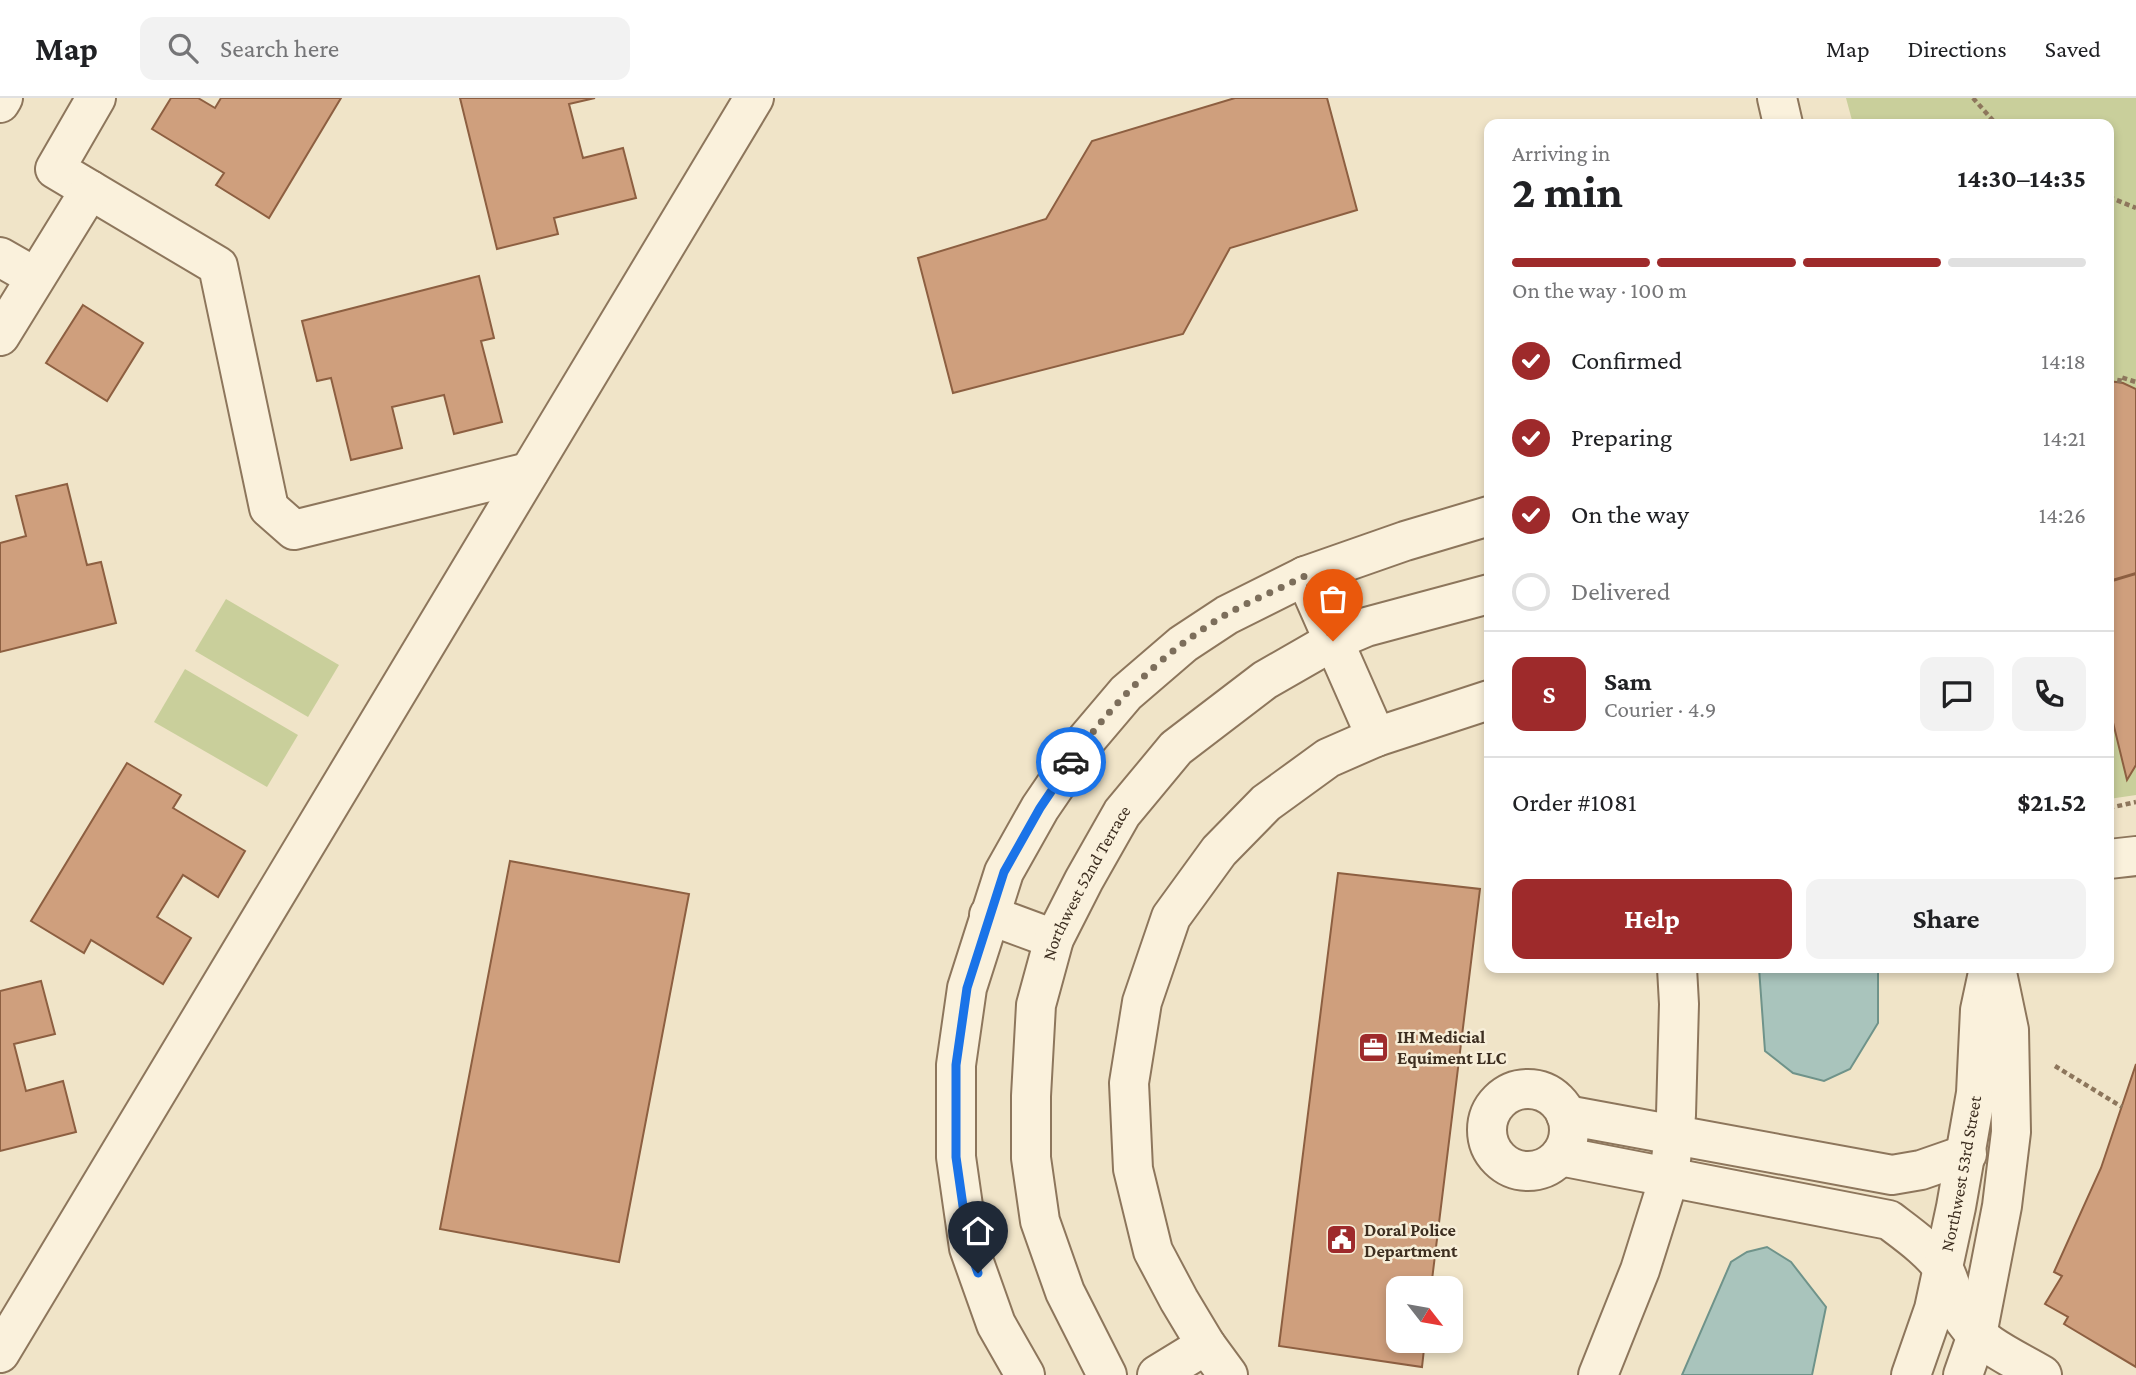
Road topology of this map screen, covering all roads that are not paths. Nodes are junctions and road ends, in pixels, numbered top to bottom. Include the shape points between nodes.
1 (3, 98) edge
2 (96, 98) edge
3 (754, 98) edge
4 (1777, 98) edge
5 (0, 103) edge
6 (1782, 119) edge
7 (90, 190) junction
8 (0, 257) edge
9 (36, 277) junction
10 (2, 327) edge
11 (529, 472) junction
12 (1484, 517) edge
13 (1305, 576) junction
14 (1484, 595) edge
15 (1333, 641) junction
16 (1484, 702) edge
17 (1376, 737) junction
18 (2136, 856) edge
19 (2114, 858) edge
20 (989, 915) junction
21 (1054, 939) junction
22 (1677, 973) edge
23 (1988, 973) edge
24 (1997, 973) edge
25 (1566, 1115) junction
26 (1674, 1135) junction
27 (1967, 1154) junction
28 (1560, 1156) junction
29 (1669, 1178) junction
30 (1944, 1270) junction
31 (1977, 1335) junction
32 (0, 1353) edge
33 (1217, 1360) edge
34 (1025, 1375) edge
35 (1107, 1375) edge
36 (1157, 1375) edge
37 (1598, 1375) edge
38 (1911, 1375) edge
39 (1963, 1375) edge
40 (2042, 1375) edge

1 - 5 street
2 - 7 street via 55,169
3 - 11 street
4 - 6 street
7 - 9 street
7 - 11 street via 218,266 269,508 294,530
8 - 9 street
9 - 10 street
11 - 32 street
12 - 13 street
13 - 15 street
13 - 20 street via 1227,615 1183,644 1126,693 1087,739 1040,808 1004,872
14 - 15 street, Northwest 52nd Terrace via 1367,627
15 - 17 street
15 - 21 street, Northwest 52nd Terrace via 1265,680 1176,748 1122,813
16 - 17 street
17 - 33 street via 1328,758 1266,803 1219,851 1171,917 1142,1002 1129,1083 1133,1169 1153,1251
18 - 19 street
20 - 21 street
20 - 34 street via 967,988 956,1065 956,1157 969,1248 996,1324
21 - 35 street, Northwest 52nd Terrace via 1036,1005 1031,1158 1040,1221 1065,1292
22 - 26 street
23 - 27 street, Northwest 53rd Street via 1980,1010
24 - 31 street via 2009,1030 2011,1132
25 - 26 street
25 - 28 street via 1568,1137
25 - 28 street via 1549,1095 1523,1089 1500,1100 1487,1124 1491,1150 1511,1168 1537,1170
26 - 27 street via 1892,1175
26 - 29 street
27 - 30 street, Northwest 53rd Street
28 - 29 street
29 - 30 street via 1889,1220
29 - 37 street via 1640,1270
30 - 31 street via 1956,1306
30 - 38 street, Northwest 53rd Street
31 - 39 street
31 - 40 street
33 - 36 street

